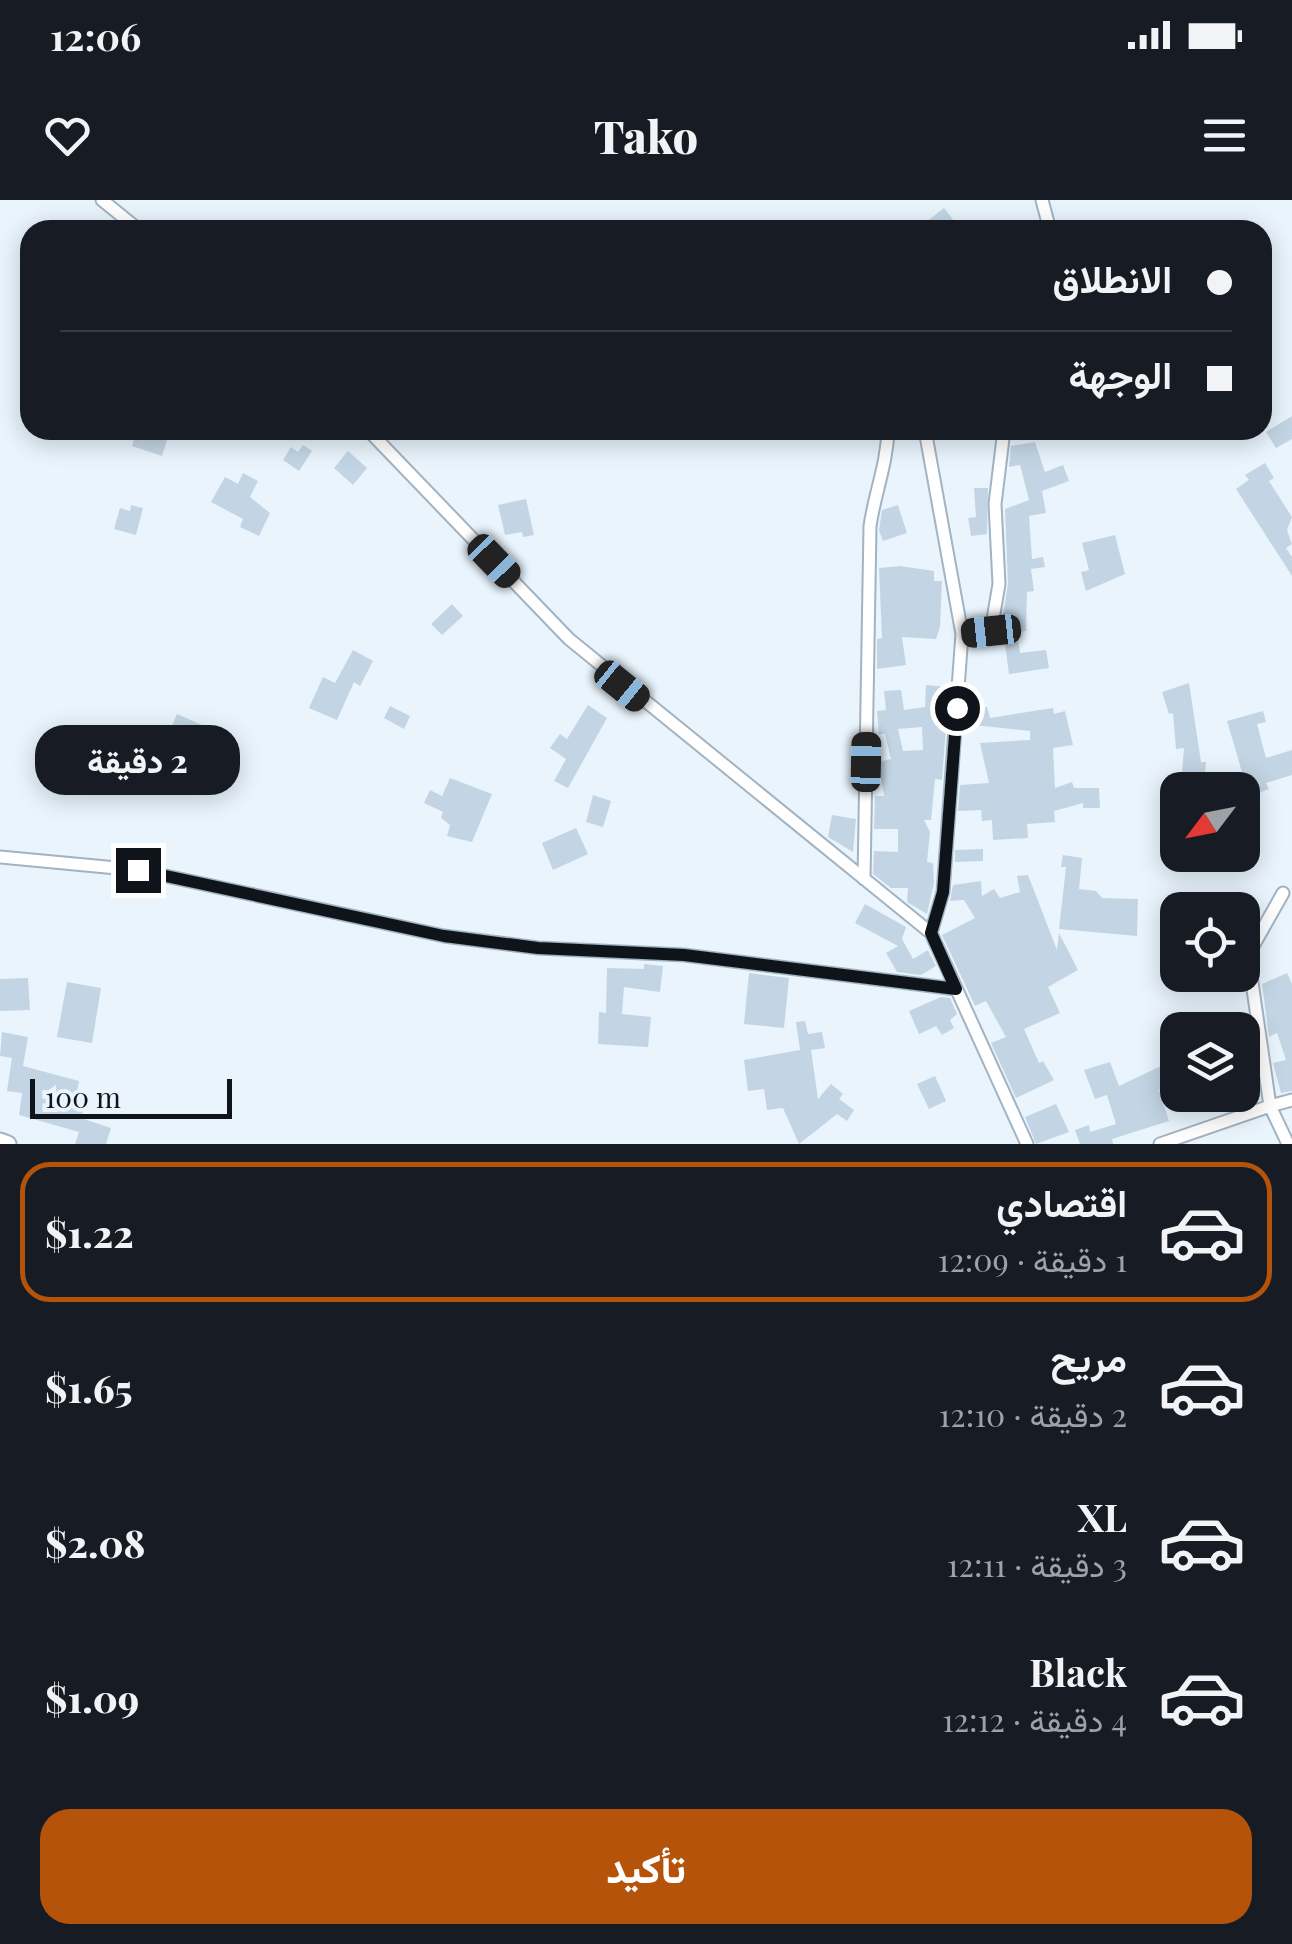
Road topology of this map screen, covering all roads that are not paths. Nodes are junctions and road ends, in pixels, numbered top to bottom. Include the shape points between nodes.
1 (102, 200) edge
2 (127, 220) edge
3 (378, 440) edge
4 (888, 440) edge
5 (928, 440) edge
6 (1003, 440) edge
7 (962, 634) junction
8 (0, 857) edge
9 (864, 879) junction
10 (1283, 893) dead end
11 (931, 933) junction
12 (956, 989) junction
13 (1292, 1100) edge
14 (1270, 1106) junction
15 (0, 1141) edge
16 (8, 1144) edge
17 (1027, 1144) edge
18 (1160, 1144) edge
19 (1288, 1144) edge

1 - 2 street
3 - 9 street via 569,639
4 - 9 street via 870,526
5 - 7 street
6 - 7 street via 995,504 999,584 991,631
7 - 11 street via 943,892
8 - 12 street via 138,870 444,936 684,955
9 - 11 street
10 - 14 street via 1248,954
11 - 12 street
12 - 17 street
13 - 14 street
14 - 18 street
14 - 19 street
15 - 16 street

